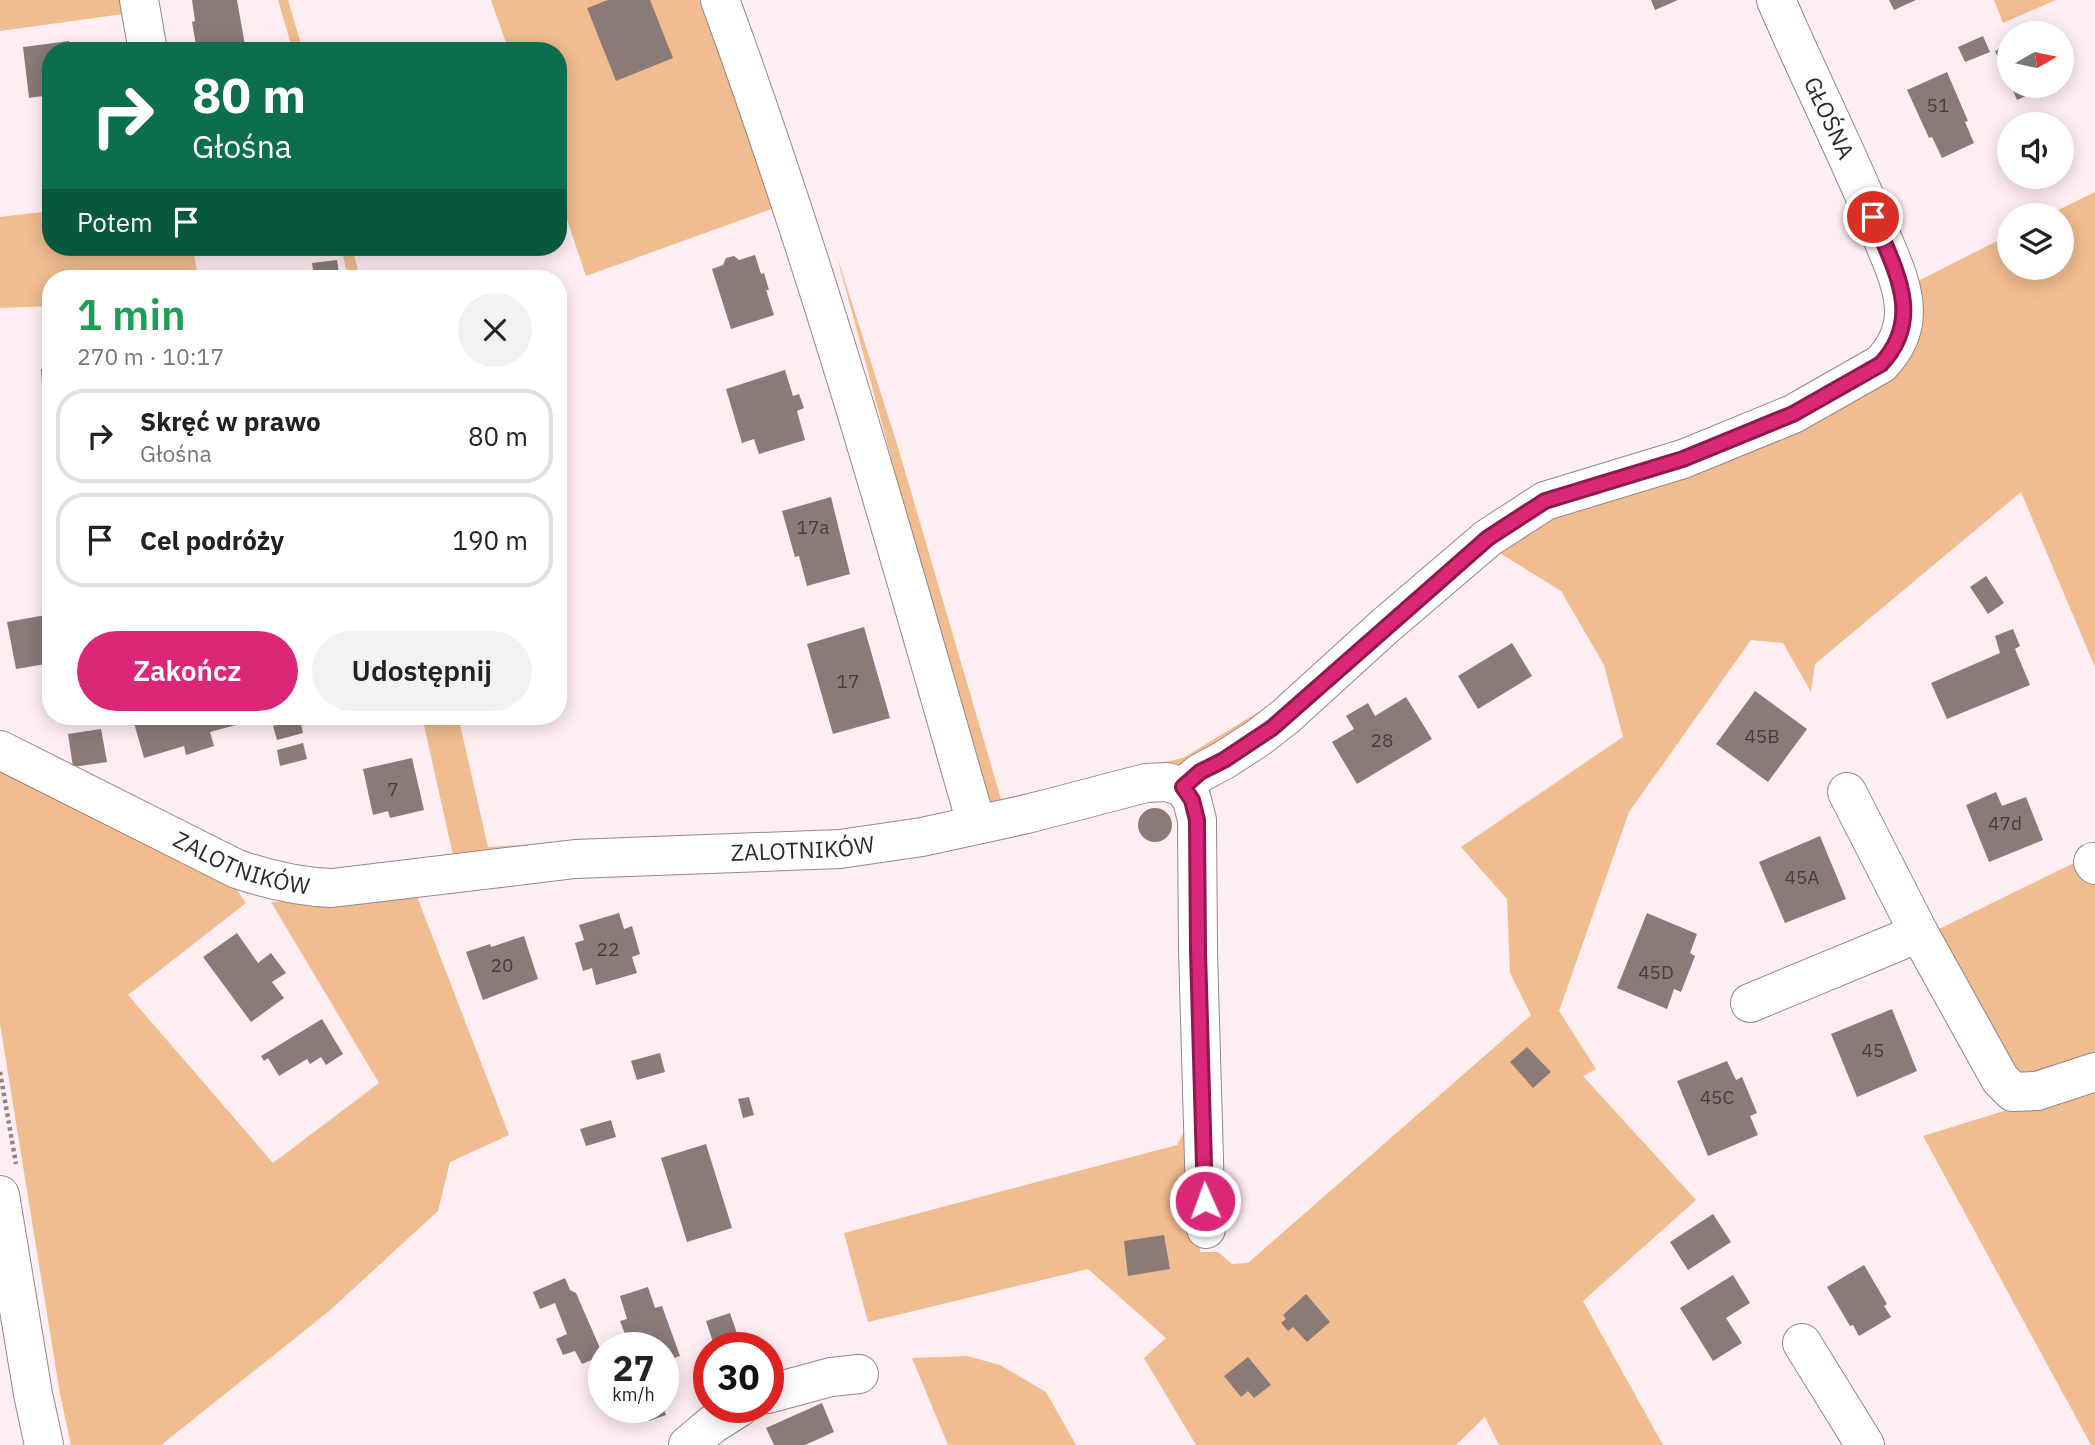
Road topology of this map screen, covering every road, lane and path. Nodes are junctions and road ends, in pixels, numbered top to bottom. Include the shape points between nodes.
1 (139, 0) edge
2 (720, 0) edge
3 (1776, 0) edge
4 (146, 42) edge
5 (0, 750) edge
6 (1183, 787) junction
7 (1847, 792) dead end
8 (976, 823) junction
9 (1919, 933) junction
10 (1750, 1003) dead end
11 (2095, 1072) edge
12 (0, 1195) edge
13 (1206, 1229) dead end
14 (1802, 1343) dead end
15 (859, 1374) dead end
16 (784, 1390) edge
17 (715, 1423) edge
18 (44, 1445) edge
19 (688, 1445) edge
20 (1865, 1445) edge

1 - 4 street
2 - 8 street via 871,454
3 - 6 street, GŁOŚNA via 1863,192 1902,293 1902,333 1892,352 1881,364 1793,414 1683,459 1545,501 1488,538 1267,731
5 - 8 street, ZALOTNIKÓW via 237,869 304,887 332,888 575,859 840,849
6 - 8 street, ZALOTNIKÓW via 1146,783
6 - 13 street via 1197,820
7 - 9 street
9 - 10 street
9 - 11 street via 2000,1079 2013,1092 2037,1091
12 - 18 street
14 - 20 street
15 - 16 street
17 - 19 street

